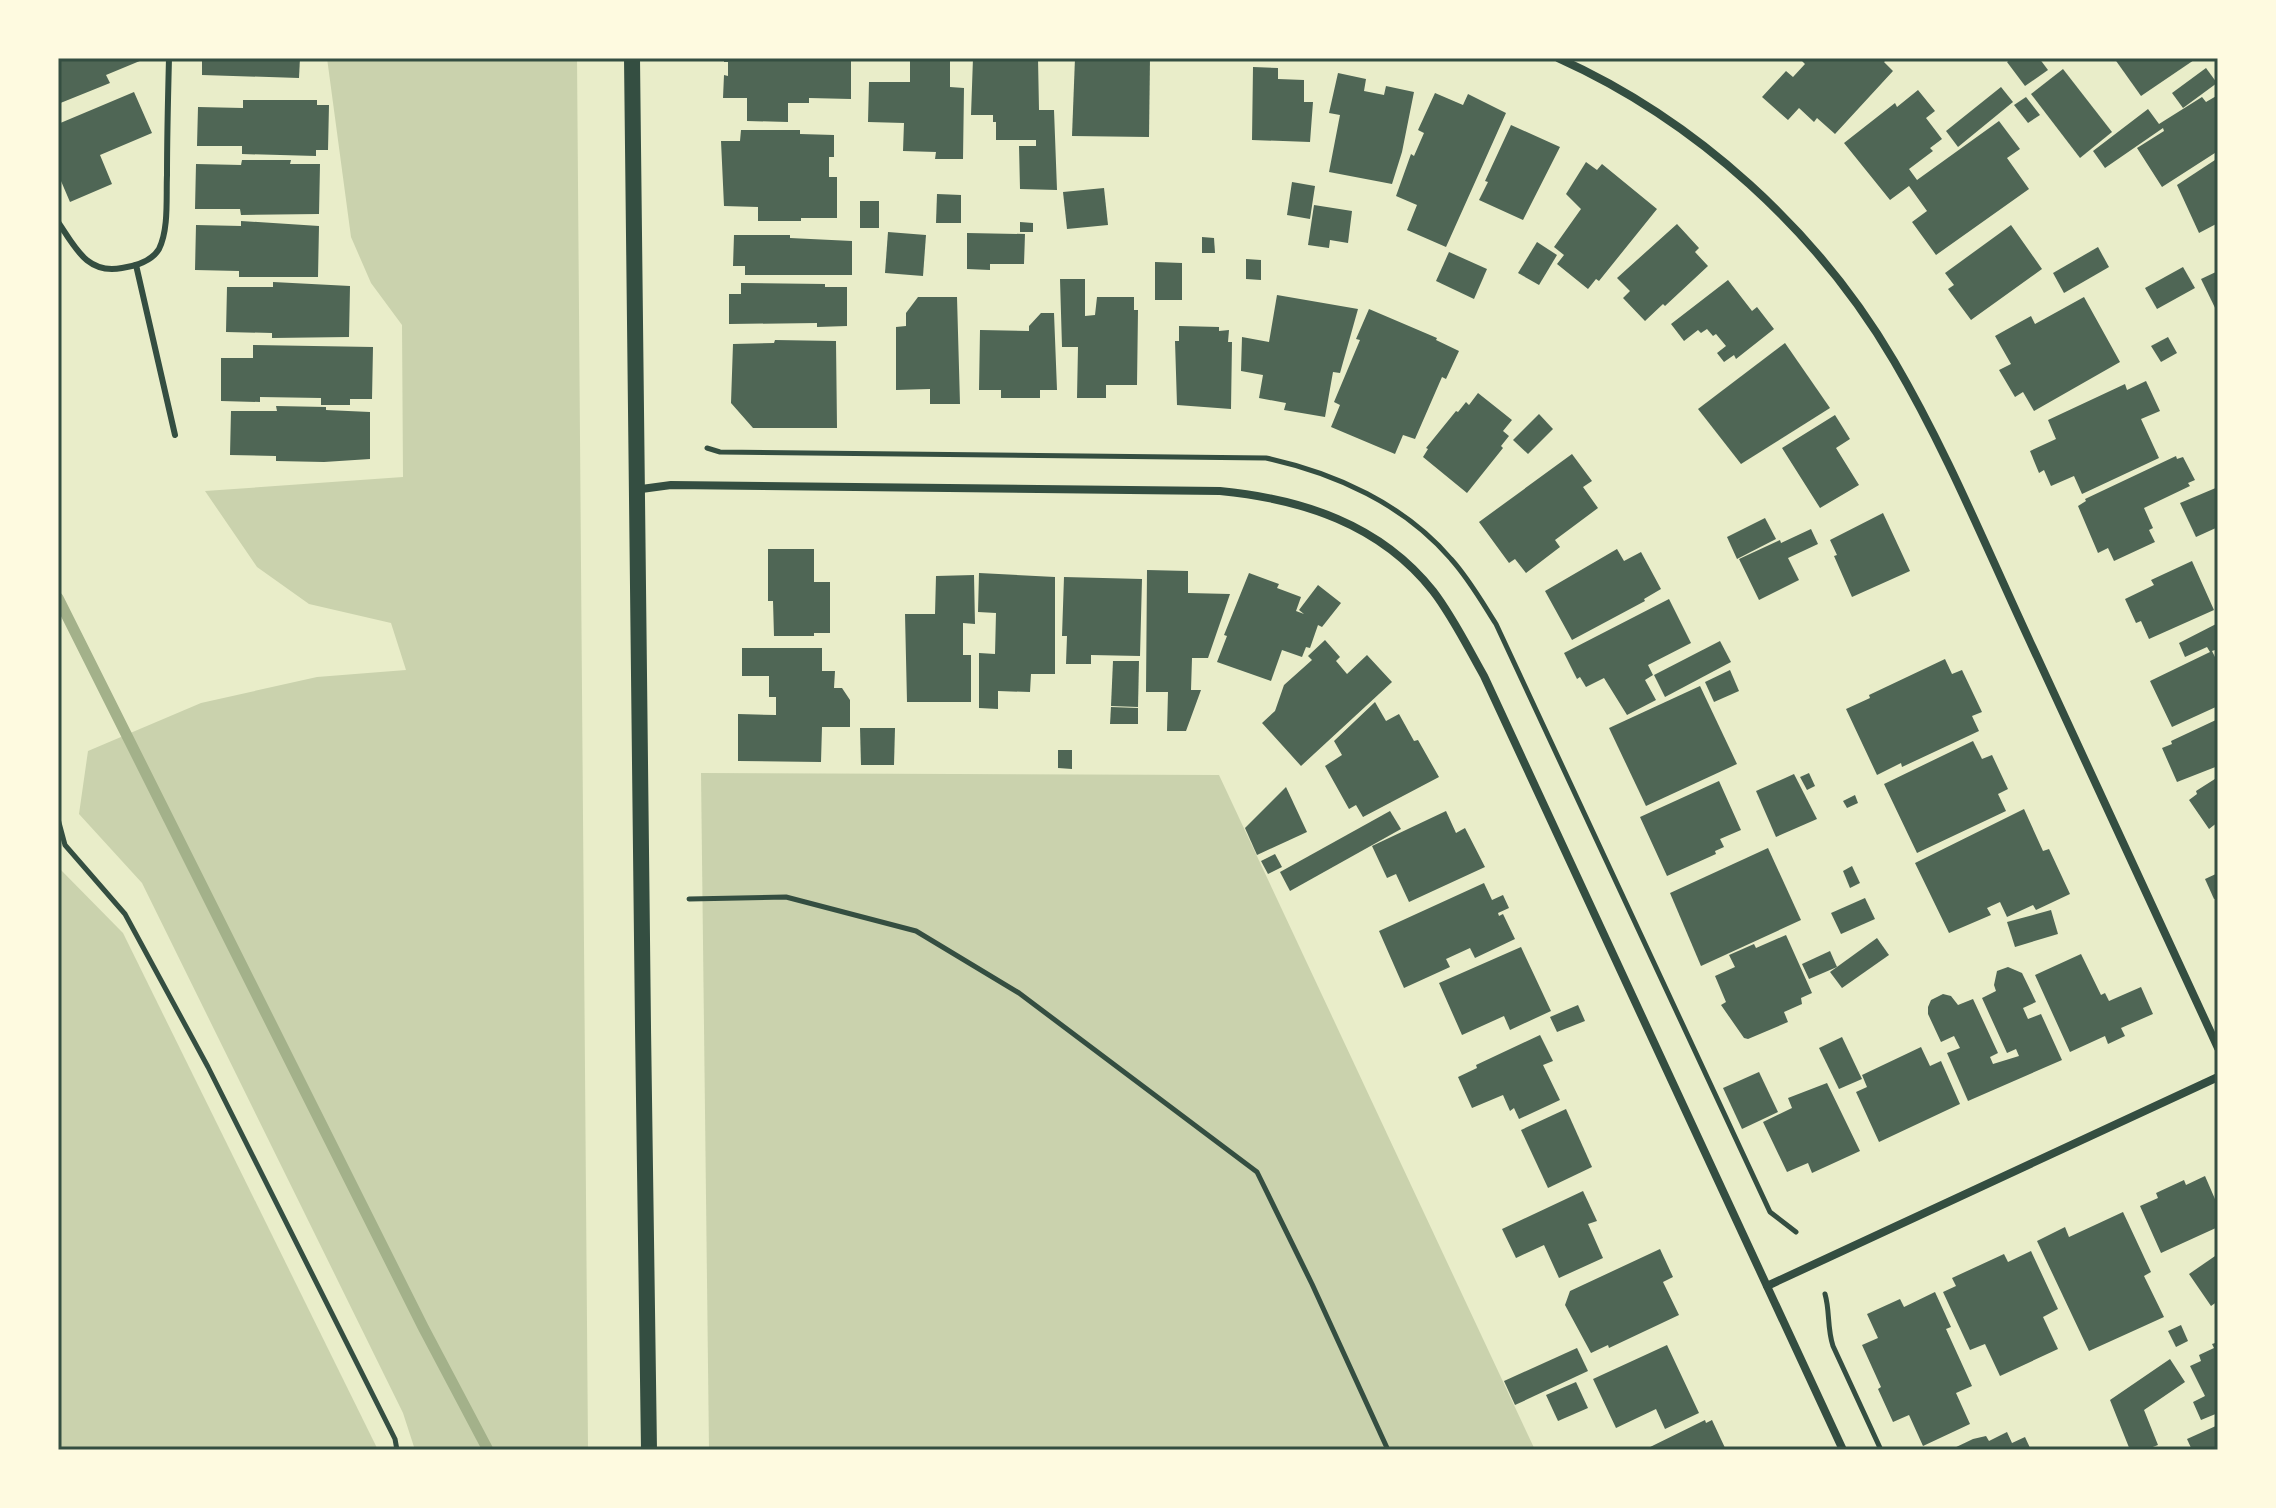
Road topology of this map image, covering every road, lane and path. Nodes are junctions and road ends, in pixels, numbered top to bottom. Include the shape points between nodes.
1 (169, 58) edge
2 (632, 58) edge
3 (1558, 58) edge
4 (58, 222) edge
5 (136, 265) junction
6 (175, 435) dead end
7 (707, 448) dead end
8 (634, 491) junction
9 (58, 819) edge
10 (689, 899) dead end
11 (2218, 1048) edge
12 (2218, 1077) edge
13 (1796, 1232) dead end
14 (1767, 1286) junction
15 (1825, 1294) dead end
16 (397, 1450) edge
17 (649, 1450) edge
18 (1388, 1450) edge
19 (1843, 1450) edge
20 (1881, 1450) edge

1 - 5 lane via 162,240 153,257
2 - 8 main road
3 - 11 street via 1630,95 1703,146 1799,233 1851,295 1893,359 1950,468
4 - 5 lane via 90,265
5 - 6 lane
7 - 13 path via 1266,458 1320,472 1391,507 1451,558 1496,624 1770,1212
8 - 14 street via 671,485 1220,491 1308,506 1351,524 1392,551 1432,591 1484,676
8 - 17 main road
9 - 16 path via 65,845 125,914 208,1067
10 - 18 path via 786,897 916,931 1019,993 1257,1172
12 - 14 street
14 - 19 street
15 - 20 path via 1833,1346

